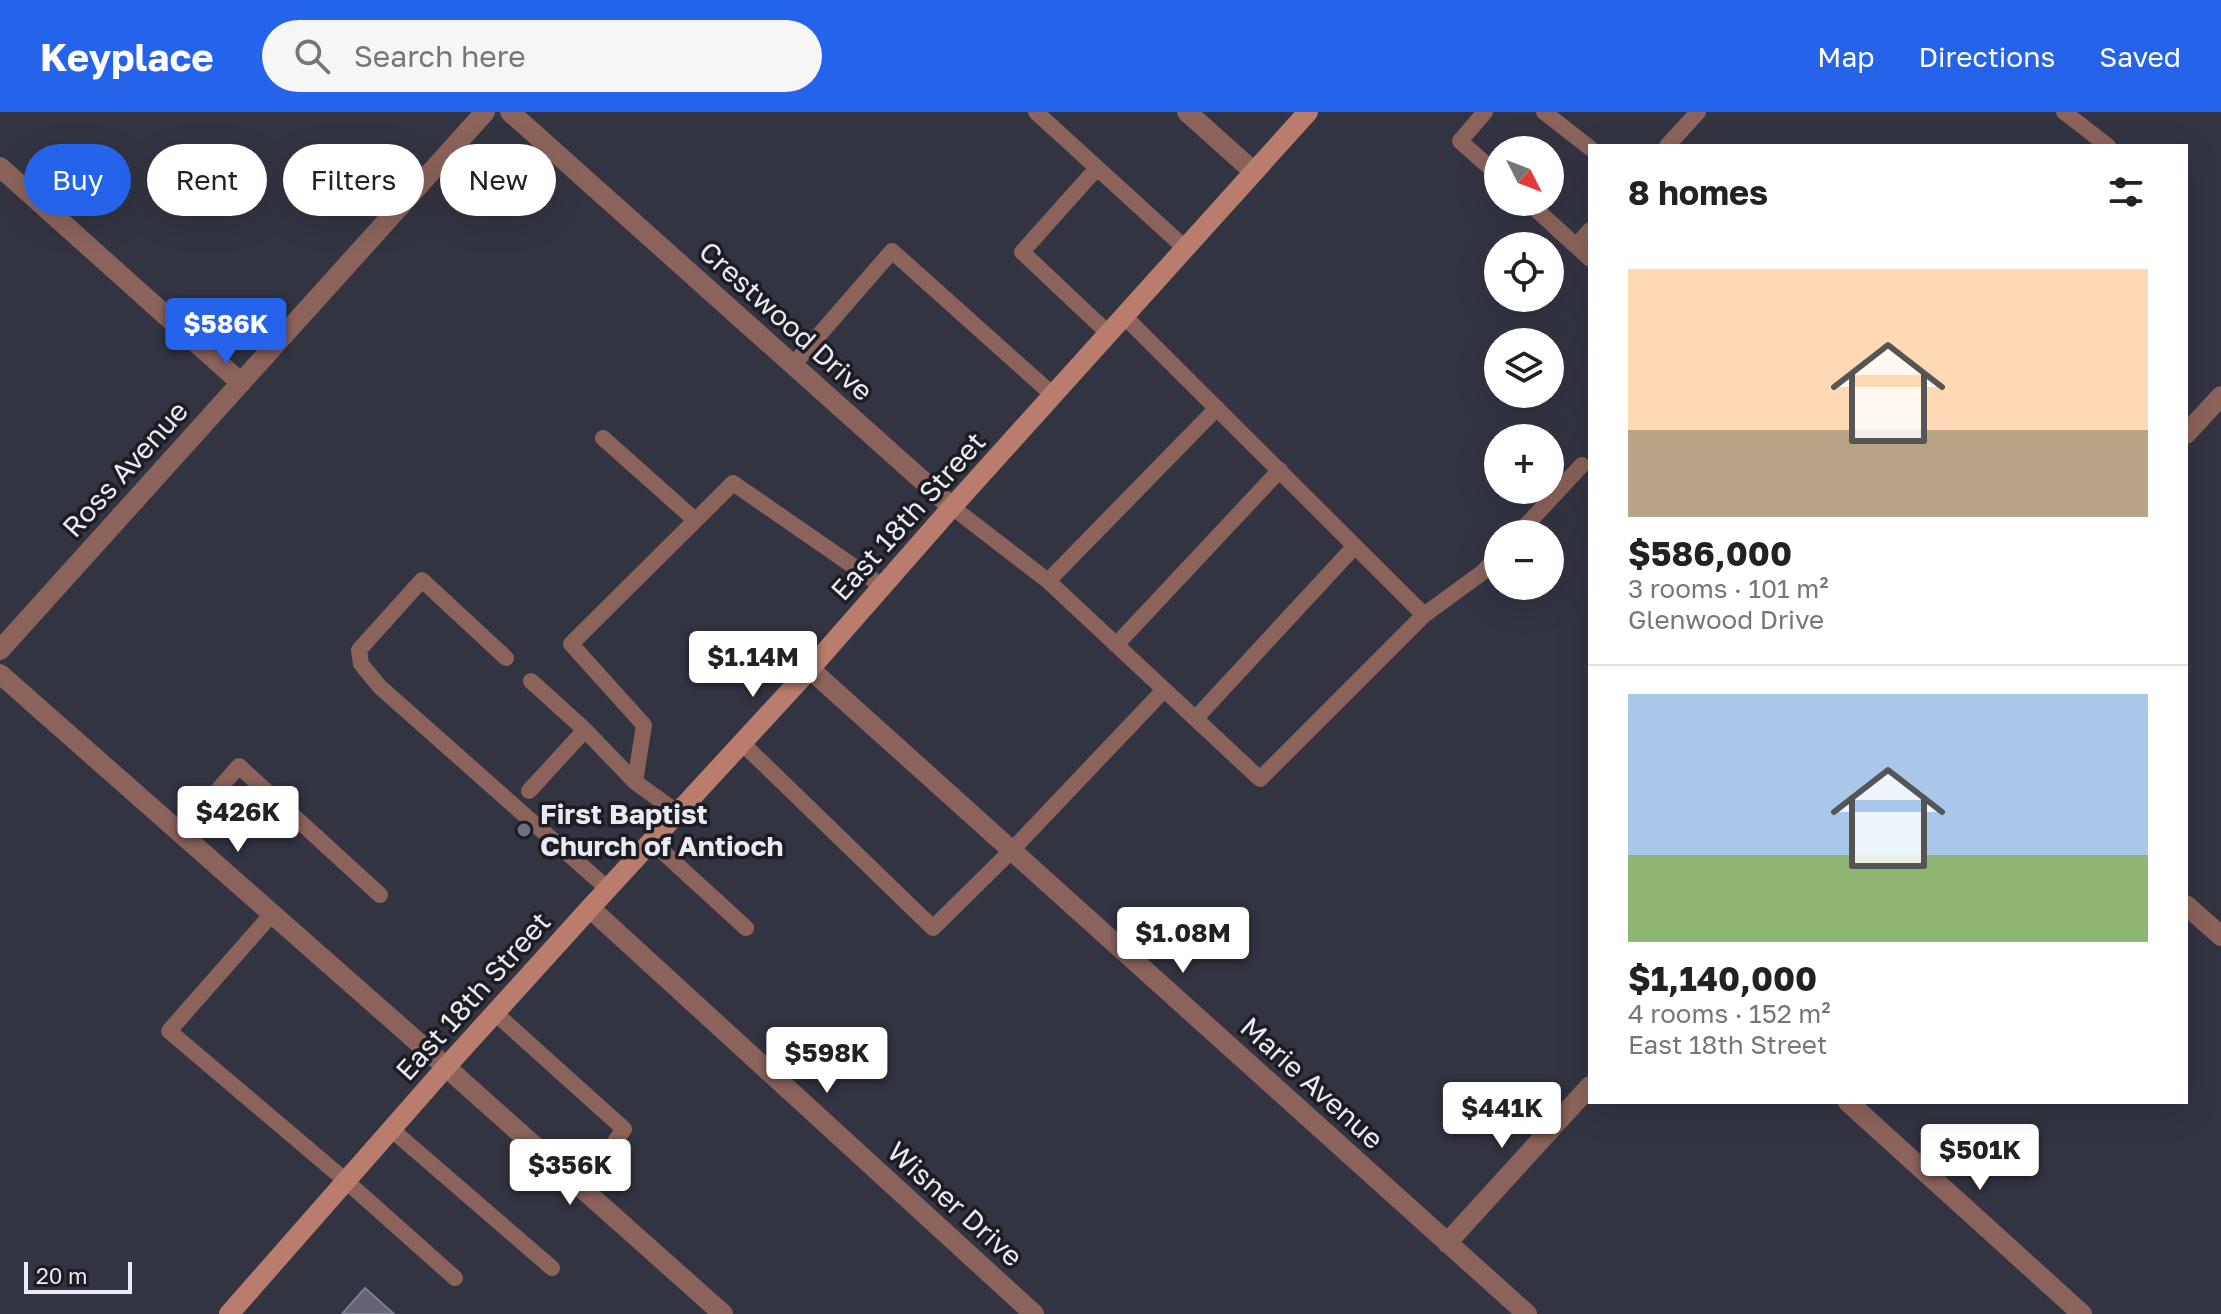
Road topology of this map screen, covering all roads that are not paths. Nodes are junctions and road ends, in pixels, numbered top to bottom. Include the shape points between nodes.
1 (485, 112) edge
2 (510, 112) edge
3 (1036, 112) edge
4 (1187, 112) edge
5 (1308, 112) edge
6 (1485, 112) edge
7 (1544, 112) edge
8 (1698, 112) edge
9 (2064, 112) edge
10 (1669, 144) edge
11 (2105, 144) edge
12 (1588, 146) edge
13 (1484, 162) edge
14 (0, 167) edge
15 (1097, 168) junction
16 (1254, 172) junction
17 (1543, 216) edge
18 (1588, 232) edge
19 (1576, 246) junction
20 (1186, 249) junction
21 (1588, 257) edge
22 (1124, 316) junction
23 (1108, 333) junction
24 (793, 365) junction
25 (241, 383) junction
26 (1053, 395) junction
27 (2221, 396) edge
28 (1217, 408) junction
29 (2188, 432) edge
30 (603, 438) dead end
31 (1582, 465) dead end
32 (1280, 470) junction
33 (952, 507) junction
34 (695, 520) junction
35 (1531, 520) edge
36 (1355, 546) junction
37 (1484, 571) edge
38 (1048, 581) junction
39 (882, 586) junction
40 (1424, 615) junction
41 (1116, 645) junction
42 (0, 650) edge
43 (506, 658) dead end
44 (810, 669) junction
45 (0, 674) edge
46 (531, 681) dead end
47 (1164, 690) junction
48 (1195, 719) junction
49 (585, 730) junction
50 (742, 743) junction
51 (635, 782) junction
52 (529, 791) dead end
53 (678, 813) junction
54 (180, 833) junction
55 (651, 841) junction
56 (1011, 851) junction
57 (608, 889) junction
58 (380, 895) dead end
59 (2188, 907) edge
60 (590, 908) junction
61 (272, 914) junction
62 (746, 928) dead end
63 (2221, 936) edge
64 (495, 1013) junction
65 (446, 1067) junction
66 (1588, 1088) edge
67 (1850, 1104) edge
68 (391, 1129) junction
69 (346, 1181) junction
70 (582, 1188) junction
71 (1447, 1243) junction
72 (552, 1268) dead end
73 (455, 1278) dead end
74 (229, 1314) edge
75 (723, 1314) edge
76 (1034, 1314) edge
77 (1527, 1314) edge
78 (2082, 1314) edge

1 - 25 street, Ross Avenue
2 - 24 street, Crestwood Drive
3 - 15 lane
4 - 16 street
5 - 16 main road, East 18th Street
6 - 13 lane via 1460,141
7 - 12 lane
8 - 10 lane
9 - 11 lane
14 - 25 street
15 - 20 lane
15 - 23 lane via 1022,252
16 - 20 main road, East 18th Street
17 - 19 lane
18 - 19 lane
19 - 21 lane
20 - 22 main road, East 18th Street
22 - 23 main road, East 18th Street
22 - 28 lane
23 - 26 main road, East 18th Street
24 - 26 lane via 892,251
24 - 33 street, Crestwood Drive
25 - 42 street, Ross Avenue
26 - 33 main road, East 18th Street
27 - 29 street
28 - 32 lane
28 - 38 lane
30 - 34 lane
31 - 35 lane
32 - 36 lane
32 - 41 lane
33 - 38 lane
33 - 39 main road, East 18th Street
34 - 39 lane via 733,483
34 - 51 lane via 571,644 644,725
36 - 40 lane
36 - 48 lane
37 - 40 lane
38 - 41 lane
39 - 44 main road, East 18th Street
40 - 48 lane via 1260,779
41 - 47 lane
43 - 57 lane via 422,580 359,650 361,664 380,687
44 - 50 main road, East 18th Street
44 - 56 street, Marie Avenue
45 - 54 street
46 - 49 lane
47 - 48 lane
47 - 56 lane
49 - 51 lane
49 - 52 lane
50 - 53 main road, East 18th Street
50 - 56 lane via 933,928
51 - 53 lane
53 - 55 main road, East 18th Street
54 - 58 lane via 239,766
54 - 61 street
55 - 57 main road, East 18th Street
55 - 62 lane
56 - 71 street, Marie Avenue
57 - 60 main road, East 18th Street
59 - 63 street
60 - 64 main road, East 18th Street
60 - 76 street, Wisner Drive
61 - 65 street
61 - 69 lane via 169,1031
64 - 65 main road, East 18th Street
64 - 70 lane via 624,1129
65 - 68 main road, East 18th Street
65 - 70 street
66 - 71 street
67 - 78 street
68 - 69 main road, East 18th Street
68 - 72 lane
69 - 73 lane
69 - 74 main road, East 18th Street
70 - 75 street
71 - 77 street, Marie Avenue

